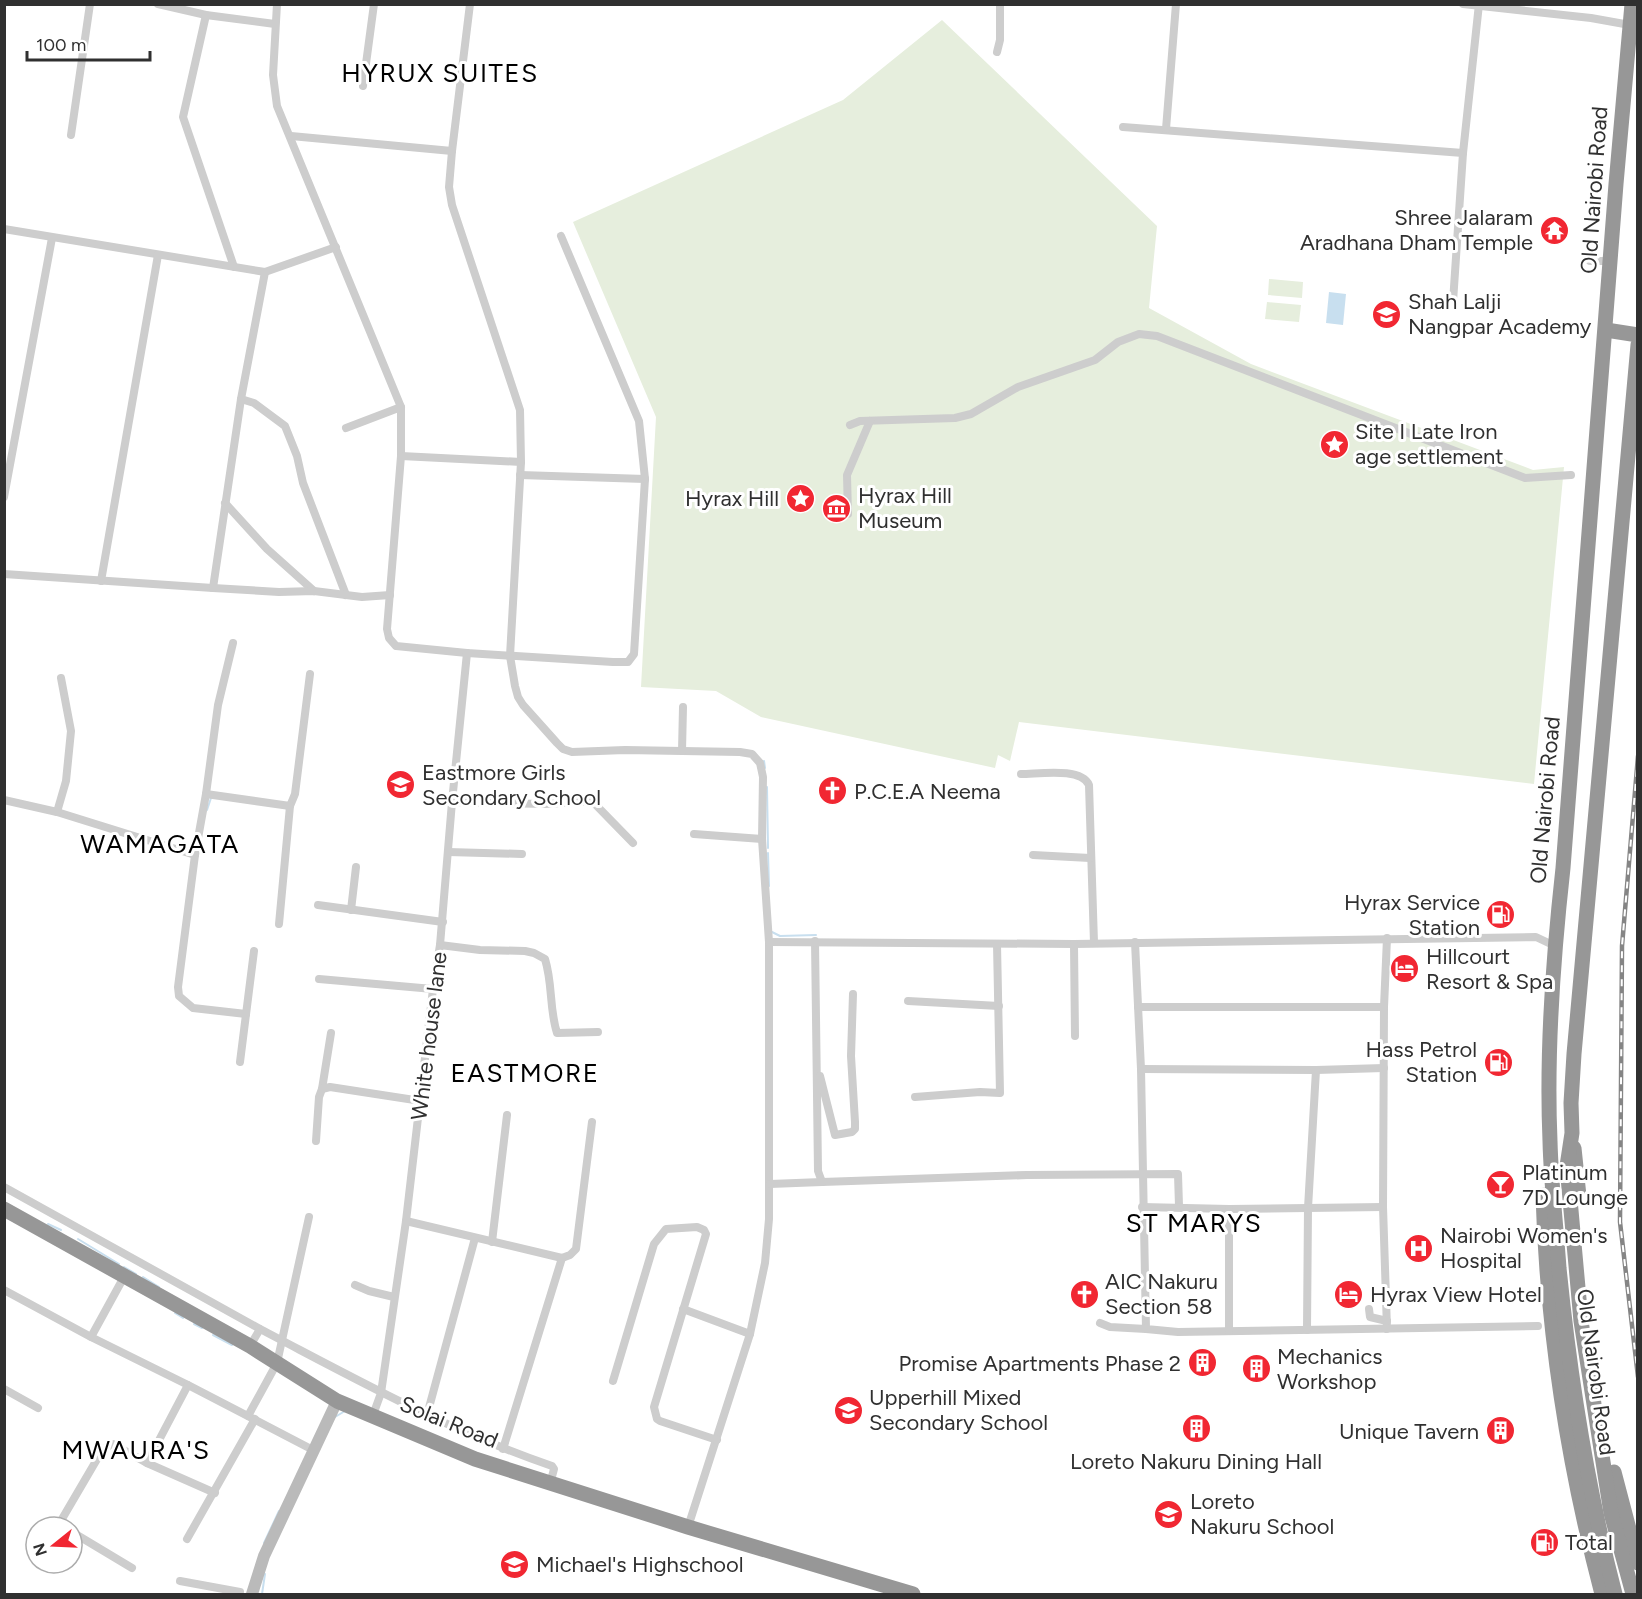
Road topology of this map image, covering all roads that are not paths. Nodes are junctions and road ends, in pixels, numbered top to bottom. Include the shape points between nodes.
1 (90, 4) edge
2 (158, 4) edge
3 (277, 4) edge
4 (374, 4) edge
5 (470, 4) edge
6 (1000, 4) edge
7 (1176, 4) edge
8 (1464, 4) edge
9 (1632, 4) edge
10 (1479, 5) edge
11 (206, 15) junction
12 (275, 24) junction
13 (1630, 25) junction
14 (997, 52) dead end
15 (363, 86) dead end
16 (1124, 127) dead end
17 (1166, 129) junction
18 (71, 135) dead end
19 (291, 136) junction
20 (452, 151) junction
21 (1463, 153) junction
22 (4, 229) edge
23 (561, 236) dead end
24 (52, 238) junction
25 (336, 247) junction
26 (158, 255) junction
27 (1590, 261) dead end
28 (1610, 261) junction
29 (234, 267) junction
30 (265, 272) junction
31 (1453, 302) dead end
32 (1606, 330) junction
33 (1638, 335) edge
34 (1638, 345) edge
35 (241, 399) junction
36 (401, 407) junction
37 (870, 421) junction
38 (850, 424) dead end
39 (346, 428) dead end
40 (401, 456) junction
41 (521, 462) junction
42 (520, 475) junction
43 (1571, 475) dead end
44 (645, 479) junction
45 (4, 496) edge
46 (225, 503) junction
47 (848, 514) dead end
48 (4, 574) edge
49 (101, 581) junction
50 (213, 588) junction
51 (314, 591) junction
52 (346, 595) junction
53 (390, 595) junction
54 (233, 643) dead end
55 (467, 653) junction
56 (510, 656) junction
57 (310, 674) dead end
58 (61, 678) dead end
59 (683, 707) dead end
60 (682, 751) junction
61 (1021, 774) dead end
62 (206, 794) junction
63 (4, 800) edge
64 (452, 802) junction
65 (290, 806) junction
66 (57, 812) junction
67 (694, 834) dead end
68 (762, 839) junction
69 (633, 843) dead end
70 (448, 852) junction
71 (522, 854) dead end
72 (195, 855) junction
73 (1033, 855) dead end
74 (1090, 858) junction
75 (356, 867) dead end
76 (318, 905) dead end
77 (351, 910) junction
78 (443, 922) junction
79 (279, 924) dead end
80 (1387, 938) junction
81 (815, 941) junction
82 (769, 942) junction
83 (1135, 942) junction
84 (1094, 943) junction
85 (997, 944) junction
86 (1074, 944) junction
87 (440, 945) junction
88 (1555, 946) junction
89 (254, 951) dead end
90 (319, 979) dead end
91 (433, 989) junction
92 (853, 994) dead end
93 (908, 1002) dead end
94 (999, 1006) junction
95 (1138, 1007) junction
96 (1384, 1007) junction
97 (246, 1014) junction
98 (598, 1032) dead end
99 (331, 1033) dead end
100 (1076, 1036) dead end
101 (816, 1058) junction
102 (240, 1062) dead end
103 (1384, 1068) junction
104 (1141, 1069) junction
105 (1316, 1070) junction
106 (322, 1089) junction
107 (915, 1097) dead end
108 (421, 1101) junction
109 (507, 1115) dead end
110 (592, 1122) dead end
111 (1572, 1133) junction
112 (1550, 1139) junction
113 (316, 1141) dead end
114 (1143, 1174) junction
115 (822, 1182) junction
116 (770, 1184) junction
117 (4, 1187) edge
118 (1179, 1206) junction
119 (1142, 1207) junction
120 (1383, 1207) junction
121 (1308, 1208) junction
122 (4, 1209) edge
123 (1229, 1209) junction
124 (309, 1217) dead end
125 (406, 1221) junction
126 (475, 1238) junction
127 (492, 1242) junction
128 (562, 1258) junction
129 (125, 1275) junction
130 (355, 1285) dead end
131 (4, 1290) edge
132 (394, 1297) junction
133 (683, 1309) junction
134 (1369, 1309) dead end
135 (1100, 1323) dead end
136 (1387, 1325) junction
137 (1538, 1326) dead end
138 (260, 1329) junction
139 (1146, 1329) junction
140 (1307, 1330) junction
141 (1229, 1331) junction
142 (750, 1334) junction
143 (91, 1337) junction
144 (283, 1341) junction
145 (250, 1346) junction
146 (277, 1363) junction
147 (613, 1381) dead end
148 (188, 1385) junction
149 (4, 1389) edge
150 (381, 1393) junction
151 (337, 1401) junction
152 (38, 1408) dead end
153 (373, 1415) junction
154 (426, 1415) junction
155 (252, 1418) junction
156 (717, 1440) junction
157 (503, 1449) junction
158 (313, 1450) junction
159 (147, 1462) junction
160 (549, 1484) junction
161 (215, 1493) junction
162 (64, 1515) edge
163 (688, 1527) junction
164 (84, 1539) edge
165 (187, 1539) dead end
166 (1638, 1563) edge
167 (132, 1568) dead end
168 (180, 1581) dead end
169 (246, 1593) edge
170 (913, 1594) edge
171 (1602, 1594) edge
172 (1615, 1594) edge
173 (1633, 1594) edge

1 - 18 street
2 - 11 street
3 - 12 street
4 - 15 street
5 - 20 street
6 - 14 street
7 - 17 street
8 - 10 street
9 - 13 highway, Old Nairobi Road
10 - 13 street
10 - 21 street
11 - 12 street
11 - 29 street via 183,117
12 - 19 street via 273,88
13 - 28 highway, Old Nairobi Road
16 - 17 street
17 - 21 street
19 - 20 street
19 - 25 street
20 - 41 street via 452,205 520,410
21 - 31 street
22 - 24 street
23 - 44 street via 639,421
24 - 26 street
24 - 45 street
25 - 30 street
25 - 36 street
26 - 29 street
26 - 49 street
27 - 28 street
28 - 32 highway, Old Nairobi Road
29 - 30 street
30 - 35 street
32 - 33 highway
32 - 88 highway, Old Nairobi Road
34 - 111 highway via 1575,1042
35 - 46 street
35 - 52 street via 254,403 285,426
36 - 39 street
36 - 40 street
37 - 38 street
37 - 43 street via 971,414 1018,387 1095,360 1118,342 1139,334 1157,336 1525,478
37 - 47 street via 847,475
40 - 41 street
40 - 53 street
41 - 42 street
42 - 44 street
42 - 56 street
44 - 56 street via 634,654 628,662
46 - 50 street
46 - 51 street via 267,549
48 - 49 street
49 - 50 street
50 - 51 street
51 - 52 street
52 - 53 street
53 - 55 street via 387,628 396,646
54 - 62 street via 218,705
55 - 56 street
55 - 64 street, White house lane
56 - 60 street via 518,697 562,749
57 - 65 street via 295,794
58 - 66 street via 71,731 66,781
59 - 60 street
60 - 68 street via 752,754 760,763 763,777
61 - 74 street via 1073,774 1086,780 1090,794
62 - 65 street
62 - 72 street
63 - 66 street
64 - 69 street via 592,801
64 - 70 street, White house lane
65 - 79 street
66 - 72 street
67 - 68 street
68 - 82 street
70 - 71 street
70 - 78 street, White house lane
72 - 97 street via 179,996 193,1008
73 - 74 street
74 - 84 street
75 - 77 street
76 - 77 street
77 - 78 street
78 - 87 street, White house lane
80 - 83 street
80 - 88 street via 1536,937
80 - 96 street
81 - 82 street
81 - 85 street
81 - 101 street
82 - 116 street
83 - 84 street
83 - 95 street
84 - 86 street
85 - 86 street
85 - 94 street
86 - 100 street
87 - 91 street, White house lane
87 - 98 street via 534,953 545,959 551,977 557,1033
88 - 112 highway, Old Nairobi Road
89 - 97 street
90 - 91 street
91 - 108 street, White house lane
92 - 101 street via 852,1132 835,1135
93 - 94 street
94 - 107 street via 1000,1093
95 - 96 street
95 - 104 street
96 - 103 street
97 - 102 street
99 - 106 street
101 - 115 street via 818,1171
103 - 105 street
103 - 120 street
104 - 105 street
104 - 114 street
105 - 121 street
106 - 108 street
106 - 113 street
108 - 125 street, White house lane
109 - 127 street
110 - 128 street via 576,1249
111 - 166 highway via 1604,1421
111 - 173 highway via 1567,1166 1581,1321 1611,1513
112 - 171 highway via 1543,1194 1555,1351 1567,1433
112 - 172 highway, Old Nairobi Road via 1553,1206 1573,1393
114 - 115 street
114 - 118 street via 1179,1174
114 - 119 street
115 - 116 street
116 - 142 street via 765,1263
117 - 138 street
118 - 119 street
118 - 123 street
119 - 139 street
120 - 121 street
120 - 136 street
121 - 123 street
121 - 140 street
122 - 129 highway, Solai Road
123 - 141 street
124 - 144 street
125 - 126 street
125 - 132 street, White house lane
126 - 127 street
126 - 154 street
127 - 128 street
128 - 157 street
129 - 143 street
129 - 145 highway, Solai Road
130 - 132 street
131 - 143 street
132 - 150 street, White house lane
133 - 142 street
133 - 147 street via 706,1234 697,1227 666,1229 654,1244
133 - 156 street via 655,1414 660,1421
134 - 136 street via 1370,1317
135 - 139 street
136 - 137 street
136 - 140 street
138 - 144 street
138 - 145 street
139 - 141 street
140 - 141 street
142 - 156 street
143 - 148 street
144 - 146 street
144 - 150 street
145 - 146 highway, Solai Road
146 - 151 highway, Solai Road
146 - 155 street
148 - 155 street
148 - 159 street
149 - 152 street
150 - 153 street, White house lane
150 - 154 street
151 - 153 highway, Solai Road
151 - 158 street
153 - 160 highway, Solai Road via 475,1459
154 - 157 street
155 - 158 street
155 - 161 street
156 - 163 street
157 - 160 street via 552,1466
158 - 169 street
159 - 161 street
159 - 162 street via 113,1444 103,1449
160 - 163 highway, Solai Road
161 - 165 street
163 - 170 highway, Solai Road
164 - 167 street
168 - 169 street

